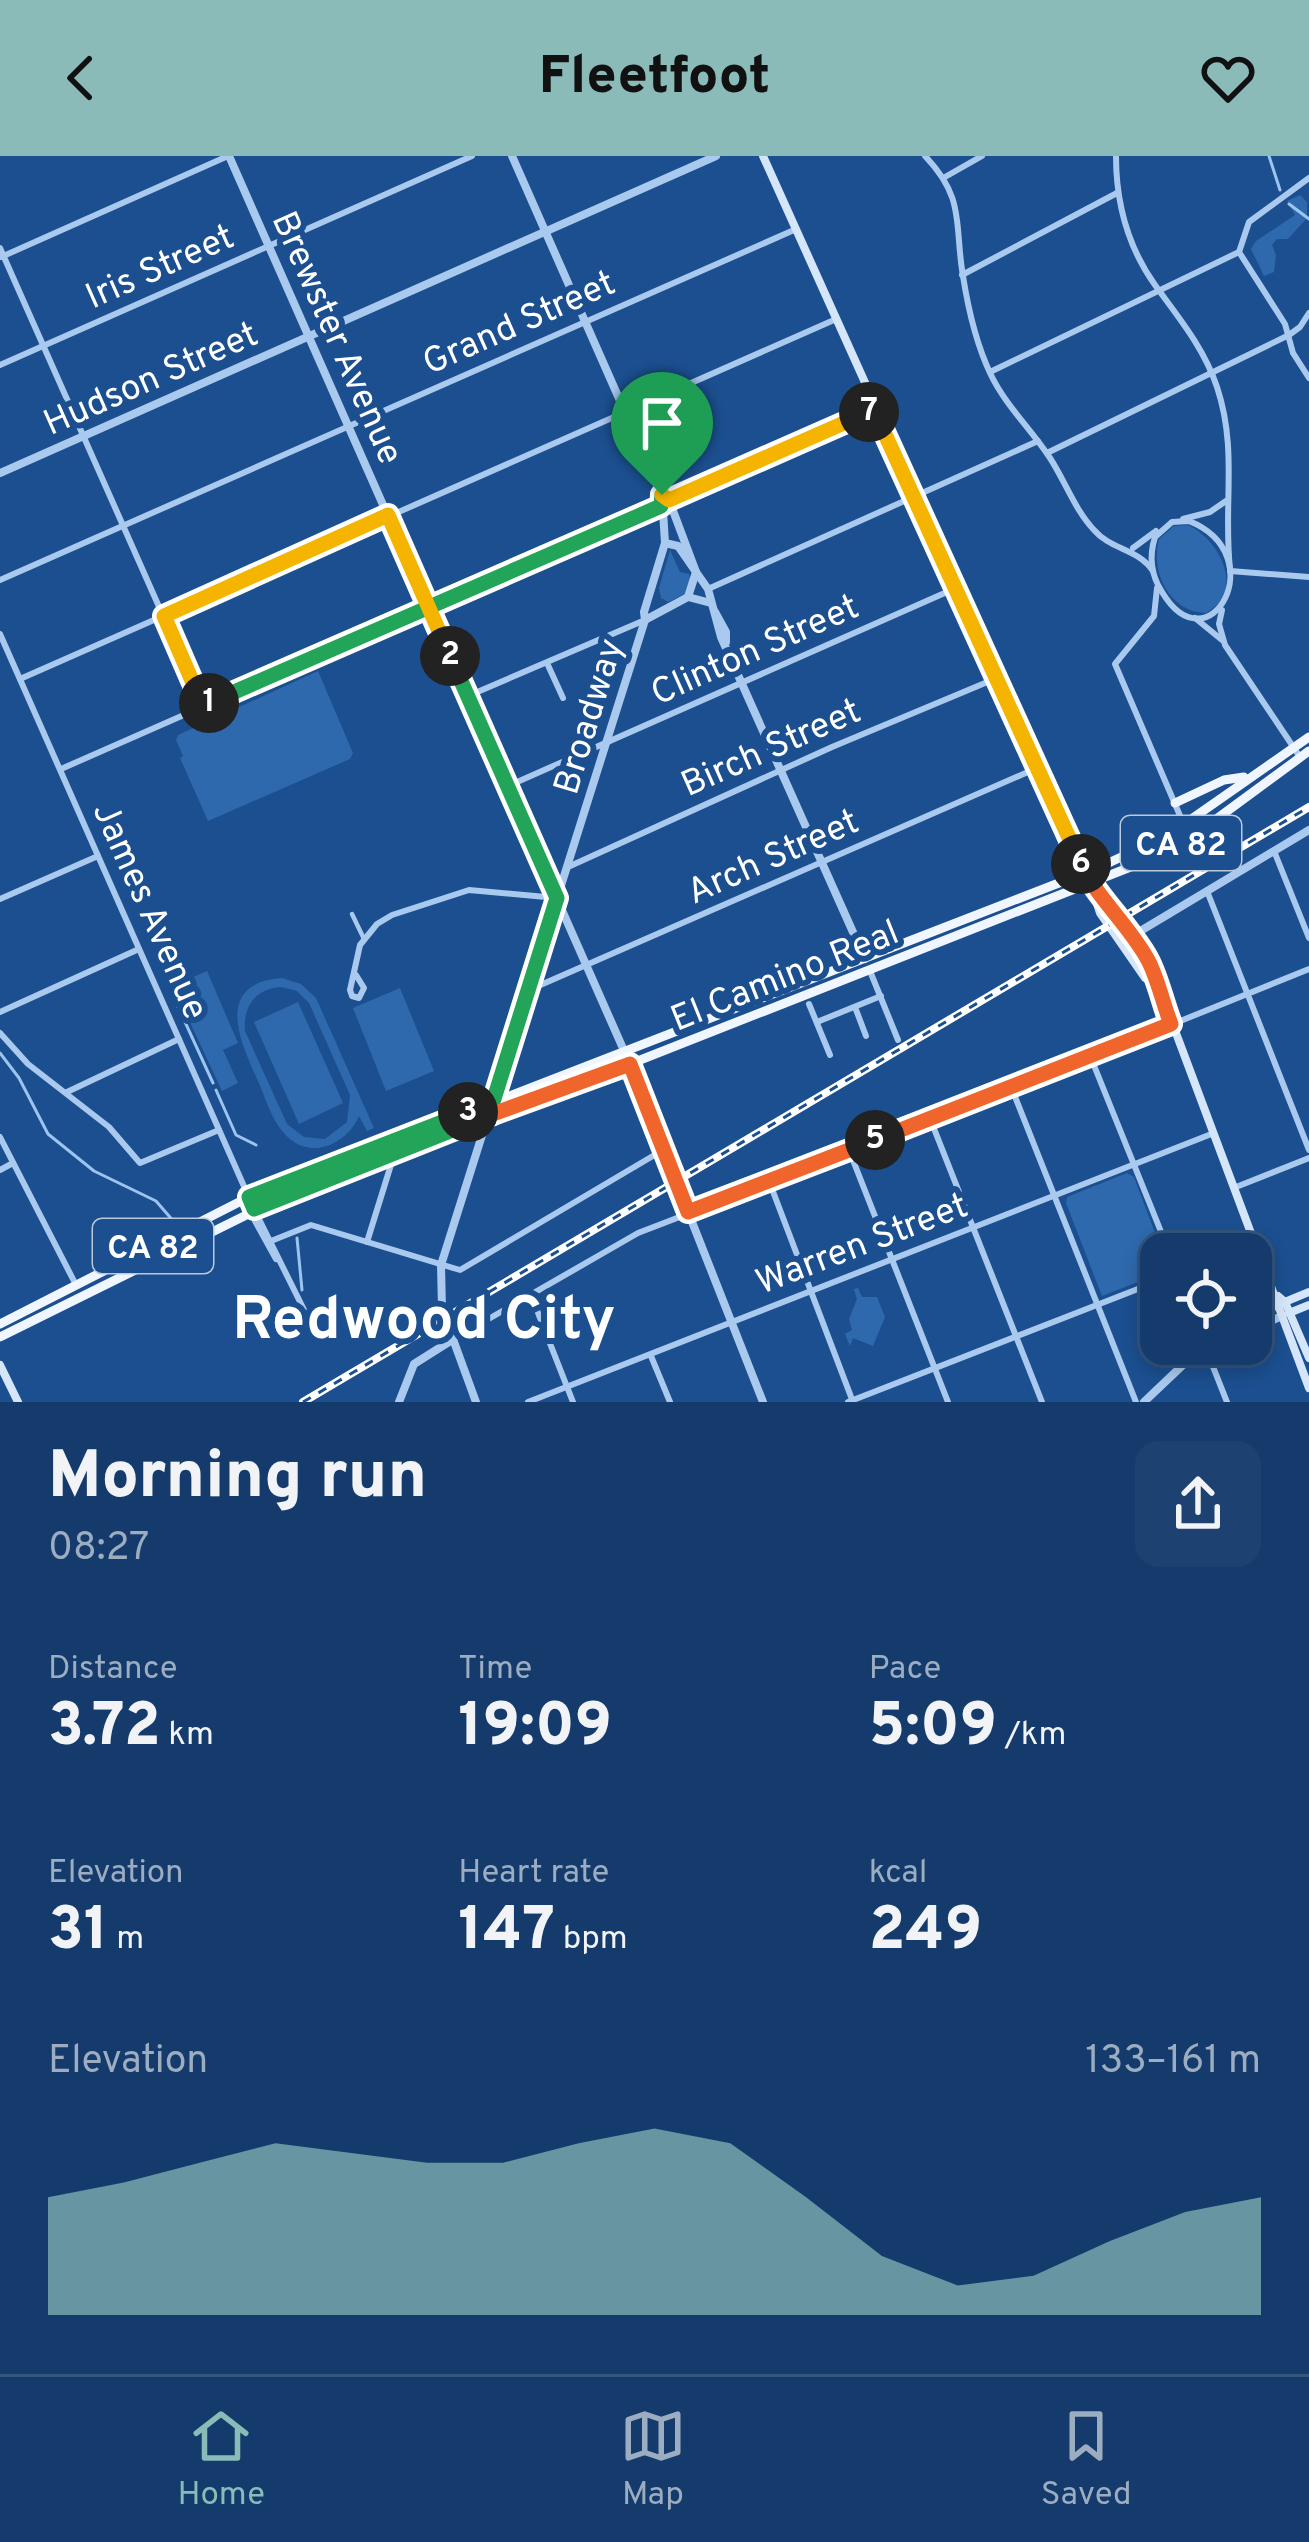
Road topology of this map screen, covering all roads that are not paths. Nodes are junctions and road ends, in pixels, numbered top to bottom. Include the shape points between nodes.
1 (228, 156) edge
2 (472, 156) edge
3 (512, 156) edge
4 (716, 156) edge
5 (763, 156) edge
6 (925, 156) edge
7 (982, 156) edge
8 (1116, 156) edge
9 (945, 177) junction
10 (1309, 178) edge
11 (1117, 193) junction
12 (794, 230) junction
13 (545, 232) junction
14 (269, 246) junction
15 (1239, 252) junction
16 (1, 254) edge
17 (962, 275) junction
18 (1158, 289) junction
19 (1309, 313) edge
20 (834, 320) junction
21 (584, 321) junction
22 (1289, 334) junction
23 (308, 336) junction
24 (44, 346) junction
25 (0, 365) edge
26 (990, 372) junction
27 (1212, 373) junction
28 (1309, 378) edge
29 (874, 410) junction
30 (625, 411) junction
31 (348, 426) junction
32 (84, 436) junction
33 (1038, 440) junction
34 (1047, 453) junction
35 (0, 472) edge
36 (1229, 493) junction
37 (917, 496) junction
38 (664, 500) junction
39 (388, 515) junction
40 (1176, 521) junction
41 (124, 525) junction
42 (665, 543) junction
43 (1130, 548) junction
44 (658, 570) junction
45 (1230, 570) junction
46 (696, 572) junction
47 (1155, 576) junction
48 (1309, 577) edge
49 (0, 580) edge
50 (956, 588) junction
51 (708, 590) junction
52 (688, 597) junction
53 (1225, 604) junction
54 (428, 605) junction
55 (712, 607) junction
56 (668, 608) junction
57 (1188, 615) junction
58 (164, 616) junction
59 (1154, 616) junction
60 (645, 620) junction
61 (0, 634) edge
62 (1226, 645) junction
63 (547, 663) junction
64 (997, 678) junction
65 (20, 679) junction
66 (743, 683) junction
67 (468, 696) junction
68 (563, 698) dead end
69 (203, 706) junction
70 (1309, 737) edge
71 (606, 743) junction
72 (1301, 752) edge
73 (1037, 768) junction
74 (60, 770) junction
75 (782, 771) junction
76 (1250, 776) junction
77 (508, 786) junction
78 (1175, 802) junction
79 (1184, 825) junction
80 (1309, 830) edge
81 (1274, 851) junction
82 (98, 856) junction
83 (822, 863) junction
84 (568, 867) junction
85 (1088, 878) junction
86 (1207, 891) junction
87 (557, 898) junction
88 (0, 899) edge
89 (352, 914) dead end
90 (1132, 936) junction
91 (1309, 938) edge
92 (364, 939) junction
93 (139, 950) junction
94 (867, 965) junction
95 (586, 966) junction
96 (1309, 969) edge
97 (356, 975) dead end
98 (1156, 984) junction
99 (528, 991) junction
100 (1247, 994) junction
101 (880, 996) junction
102 (809, 1004) dead end
103 (855, 1006) junction
104 (0, 1012) edge
105 (817, 1022) junction
106 (1171, 1024) junction
107 (0, 1034) edge
108 (866, 1036) dead end
109 (179, 1039) junction
110 (898, 1040) dead end
111 (624, 1053) junction
112 (830, 1055) dead end
113 (1091, 1058) junction
114 (630, 1064) junction
115 (1012, 1089) junction
116 (67, 1092) junction
117 (493, 1102) junction
118 (488, 1116) junction
119 (930, 1119) junction
120 (219, 1130) junction
121 (1214, 1133) junction
122 (0, 1137) edge
123 (664, 1150) junction
124 (849, 1150) junction
125 (395, 1151) junction
126 (1309, 1154) edge
127 (13, 1163) junction
128 (1136, 1164) junction
129 (0, 1170) edge
130 (769, 1181) junction
131 (1236, 1187) junction
132 (1053, 1195) junction
133 (249, 1197) junction
134 (254, 1209) junction
135 (688, 1212) junction
136 (971, 1229) junction
137 (1162, 1233) edge
138 (1253, 1233) edge
139 (271, 1241) junction
140 (367, 1242) junction
141 (890, 1259) junction
142 (278, 1260) junction
143 (441, 1265) junction
144 (1272, 1281) edge
145 (76, 1285) junction
146 (1140, 1288) edge
147 (812, 1291) junction
148 (1309, 1292) edge
149 (531, 1294) junction
150 (1280, 1301) junction
151 (1097, 1304) junction
152 (1272, 1305) edge
153 (1309, 1306) edge
154 (1286, 1314) junction
155 (1272, 1320) edge
156 (730, 1322) junction
157 (0, 1324) edge
158 (314, 1330) dead end
159 (0, 1337) edge
160 (1015, 1337) junction
161 (452, 1340) junction
162 (651, 1355) junction
163 (1309, 1358) edge
164 (0, 1364) edge
165 (1181, 1365) edge
166 (1213, 1365) edge
167 (934, 1369) junction
168 (567, 1387) junction
169 (1309, 1388) edge
170 (851, 1401) edge
171 (18, 1402) edge
172 (399, 1402) edge
173 (476, 1402) edge
174 (528, 1402) edge
175 (573, 1402) edge
176 (670, 1402) edge
177 (763, 1402) edge
178 (948, 1402) edge
179 (1042, 1402) edge
180 (1140, 1402) edge
181 (1226, 1402) edge

1 - 14 street, Brewster Avenue
1 - 16 street
2 - 14 street, Iris Street
3 - 13 street
4 - 13 street, Hudson Street
5 - 12 main road
6 - 9 street
7 - 9 street
8 - 11 street
9 - 17 street
10 - 15 street via 1250,222
11 - 17 street
11 - 18 street
12 - 20 main road
12 - 21 street, Grand Street
13 - 21 street
13 - 23 street, Hudson Street
14 - 23 street, Brewster Avenue
14 - 24 street, Iris Street
15 - 18 street
15 - 22 street
16 - 24 street
17 - 26 street
18 - 26 street
18 - 27 street
19 - 22 street
20 - 29 main road
20 - 30 street
21 - 30 street
21 - 31 street, Grand Street
22 - 27 street
22 - 28 street
23 - 31 street, Brewster Avenue
23 - 32 street, Hudson Street
24 - 25 street, Iris Street
24 - 32 street
26 - 33 street
27 - 34 street
27 - 36 street via 1230,440
29 - 37 main road
29 - 38 street
30 - 38 street
30 - 39 street
31 - 39 street, Brewster Avenue
31 - 41 street, Grand Street
32 - 35 street, Hudson Street
32 - 41 street
33 - 34 street
33 - 37 street
34 - 43 street via 1092,528
36 - 40 street via 1217,509
36 - 45 street
37 - 50 main road
37 - 51 street
38 - 42 street, Broadway
38 - 46 street
38 - 54 street
39 - 54 street, Brewster Avenue
39 - 58 street
40 - 43 street
40 - 45 street via 1209,532
40 - 47 street via 1152,545
41 - 49 street, Grand Street
41 - 58 street
42 - 44 street, Broadway
42 - 46 street via 678,546
43 - 47 street
44 - 56 street via 654,594
44 - 60 street, Broadway
45 - 48 street
45 - 53 street
46 - 51 street
46 - 52 street
47 - 57 street
47 - 59 street
50 - 64 main road
50 - 66 street, Clinton Street
51 - 55 street
52 - 55 street
52 - 56 street
53 - 57 street via 1207,617
53 - 62 street via 1219,624
54 - 67 street, Brewster Avenue
54 - 69 street
55 - 66 street
56 - 60 street
57 - 59 street
57 - 62 street
58 - 65 street
58 - 69 street
59 - 78 street via 1115,664
60 - 63 street
60 - 71 street, Broadway
61 - 65 street, James Avenue
62 - 72 street
63 - 67 street
63 - 68 street
64 - 73 main road
64 - 75 street, Birch Street
65 - 74 street, James Avenue
66 - 71 street, Clinton Street
66 - 75 street
67 - 77 street, Brewster Avenue
69 - 74 street
70 - 72 main road, El Camino Real / CA 82
71 - 77 street, Clinton Street
71 - 84 street, Broadway
72 - 76 main road, El Camino Real / CA 82
72 - 85 main road, El Camino Real / CA 82 via 1192,837
73 - 83 street, Arch Street
73 - 85 main road
74 - 82 street, James Avenue
75 - 83 street
75 - 84 street, Birch Street
76 - 78 main road
76 - 79 main road, El Camino Real / CA 82
77 - 87 street, Brewster Avenue
78 - 79 street
79 - 85 main road, El Camino Real / CA 82
80 - 81 street
81 - 86 street
81 - 91 street
82 - 88 street
82 - 93 street, James Avenue
83 - 94 street
83 - 95 street, Arch Street
84 - 87 street, Broadway
85 - 90 main road
85 - 94 main road, El Camino Real / CA 82
85 - 98 main road via 1107,926
86 - 90 street
86 - 100 street
87 - 92 street via 469,890 392,915
87 - 95 street, Brewster Avenue
87 - 99 street, Broadway
89 - 92 street
90 - 98 main road
92 - 97 street
93 - 104 street
93 - 109 street, James Avenue
94 - 101 street
94 - 111 main road, El Camino Real / CA 82
94 - 114 main road, El Camino Real / CA 82
95 - 99 street, Arch Street
95 - 111 street, Brewster Avenue
96 - 100 street
98 - 106 main road
99 - 117 street, Broadway
100 - 106 street
100 - 126 street
101 - 103 street
101 - 110 street
102 - 105 street
103 - 105 street
103 - 108 street
105 - 112 street
106 - 113 street
106 - 121 main road
107 - 116 street
109 - 116 street
109 - 120 street, James Avenue
111 - 114 street, Brewster Avenue
111 - 117 main road, El Camino Real / CA 82
113 - 115 street
113 - 128 street
114 - 118 main road, El Camino Real / CA 82
114 - 123 street, Brewster Avenue
115 - 119 street
115 - 132 street
116 - 120 street via 140,1163
117 - 118 street, Broadway
117 - 133 main road, El Camino Real / CA 82
118 - 125 main road, El Camino Real / CA 82
118 - 143 street, Broadway
119 - 124 street
119 - 136 street
120 - 133 street, James Avenue
121 - 128 street, Warren Street
121 - 131 main road
122 - 127 street
123 - 135 street, Brewster Avenue
123 - 143 street via 462,1269
124 - 130 street
124 - 141 street
125 - 134 main road, El Camino Real / CA 82
125 - 140 street
126 - 131 street
127 - 129 street
127 - 145 street
128 - 132 street, Warren Street
128 - 137 street
130 - 135 street
130 - 147 street
131 - 138 main road
132 - 136 street, Warren Street
132 - 151 street
133 - 134 street, James Avenue
133 - 145 main road, El Camino Real / CA 82
134 - 139 street, James Avenue
134 - 142 street, James Avenue
134 - 159 main road, El Camino Real / CA 82
135 - 149 street
135 - 156 street, Brewster Avenue
136 - 141 street, Warren Street
136 - 160 street
139 - 140 street via 311,1225
139 - 142 street, James Avenue
140 - 143 street
141 - 147 street, Warren Street
141 - 167 street
142 - 158 street, James Avenue
143 - 161 street, Broadway via 440,1300
144 - 150 main road
145 - 157 main road, El Camino Real / CA 82
146 - 151 street
147 - 156 street, Warren Street
147 - 170 street
148 - 150 main road
149 - 161 street
149 - 168 street
150 - 152 street
150 - 154 main road
151 - 160 street
151 - 180 street
153 - 154 main road
154 - 155 street
154 - 163 main road
154 - 169 main road
156 - 162 street, Warren Street
156 - 177 street, Brewster Avenue
160 - 167 street
160 - 179 street
161 - 172 street via 414,1364
161 - 173 street, Broadway
162 - 168 street, Warren Street
162 - 176 street
164 - 171 main road
165 - 180 street
166 - 181 street
167 - 170 street
167 - 178 street
168 - 174 street, Warren Street
168 - 175 street

